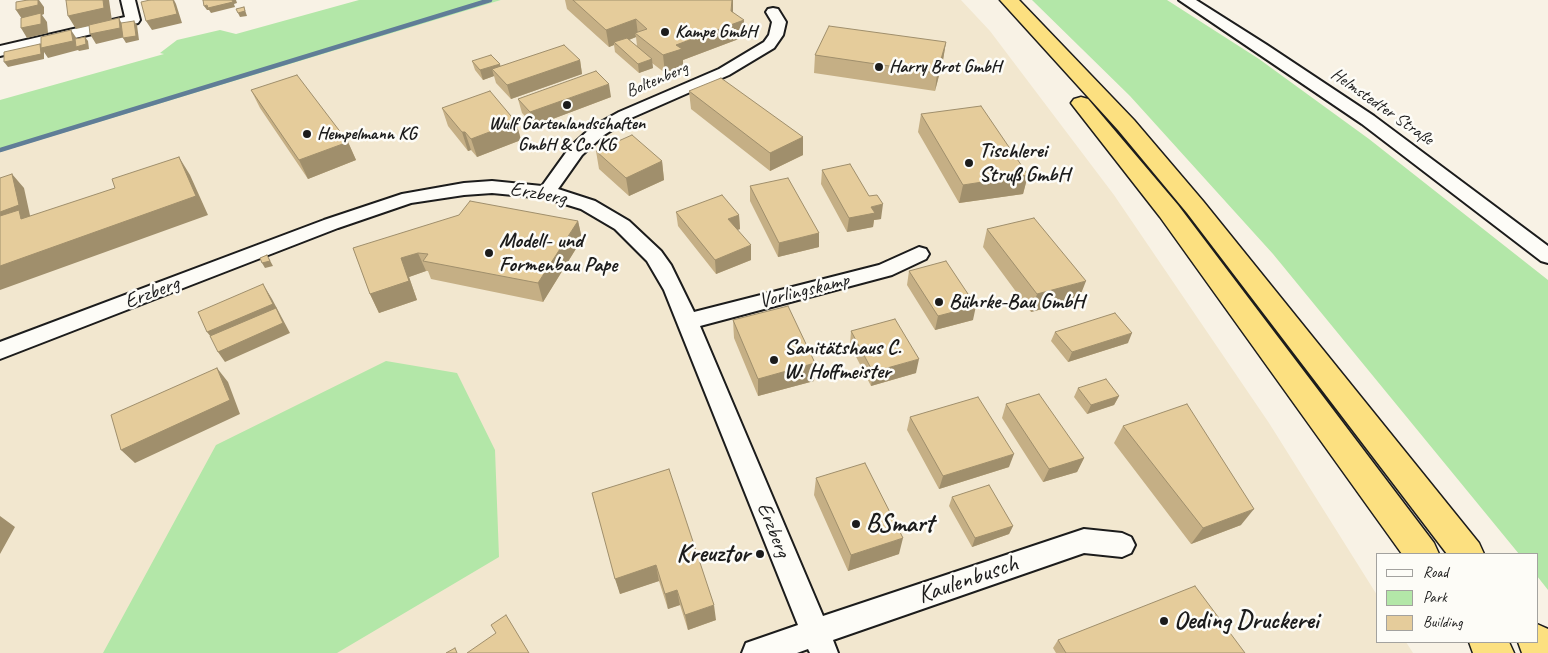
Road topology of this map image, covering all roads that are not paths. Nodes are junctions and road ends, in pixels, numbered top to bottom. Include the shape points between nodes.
1 (988, 0) edge
2 (1009, 0) edge
3 (1186, 0) edge
4 (147, 4) edge
5 (130, 9) edge
6 (773, 12) dead end
7 (0, 52) edge
8 (547, 192) junction
9 (919, 254) dead end
10 (1548, 256) edge
11 (687, 322) junction
12 (0, 351) edge
13 (1122, 545) dead end
14 (1461, 547) edge
15 (1421, 553) edge
16 (820, 643) edge
17 (1537, 643) edge
18 (756, 653) edge
19 (1545, 653) edge

1 - 15 highway via 1103,129 1169,211
2 - 14 highway via 1126,125 1195,207
3 - 10 street, Helmstedter Straße via 1368,120
4 - 5 street
5 - 7 street
6 - 8 street, Boltenberg via 779,22 776,34 768,44 724,72 624,115 598,131 576,151
8 - 11 street, Erzberg via 603,212 641,242 664,270
8 - 12 street, Erzberg via 492,187 464,189 380,206
9 - 11 street, Vorlingskamp via 885,270
11 - 16 street, Erzberg
13 - 16 street, Kaulenbusch via 1084,541
16 - 18 street
17 - 19 highway

